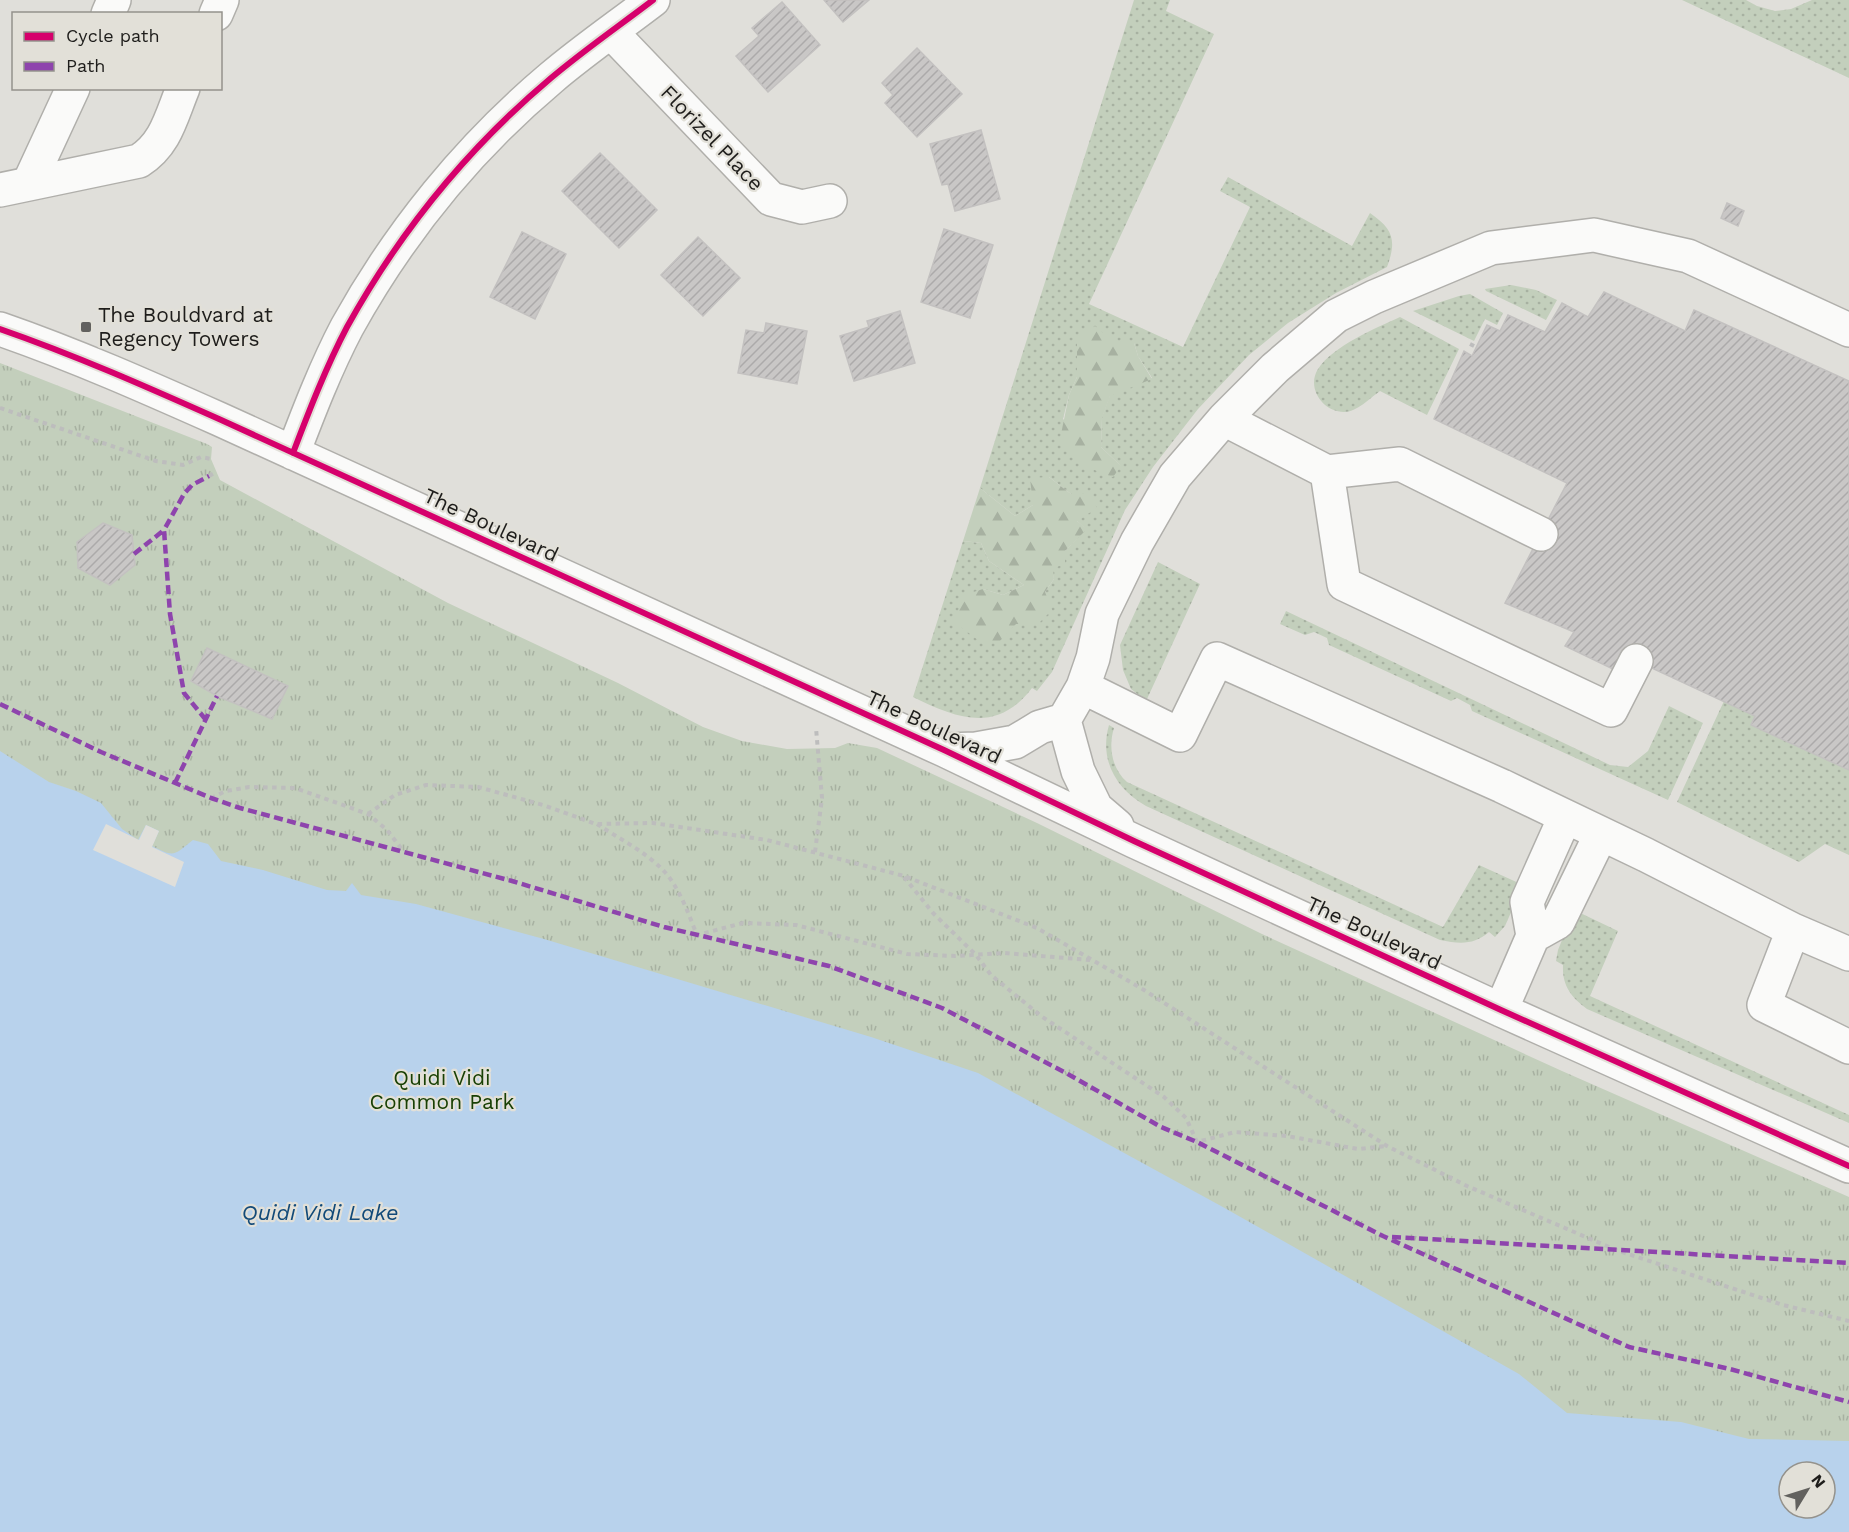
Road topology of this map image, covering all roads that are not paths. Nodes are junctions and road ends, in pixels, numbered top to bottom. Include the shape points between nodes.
1 (653, 0) edge
2 (611, 32) junction
3 (72, 90) edge
4 (182, 90) edge
5 (15, 187) edge
6 (830, 201) dead end
7 (0, 328) edge
8 (1849, 330) edge
9 (1224, 419) junction
10 (293, 453) junction
11 (1327, 472) junction
12 (1541, 534) dead end
13 (1636, 661) dead end
14 (1083, 687) junction
15 (1064, 720) junction
16 (944, 750) junction
17 (1566, 817) junction
18 (1601, 834) junction
19 (1134, 841) junction
20 (1793, 930) junction
21 (1533, 936) junction
22 (1849, 954) edge
23 (1501, 1010) junction
24 (1849, 1047) edge
25 (1849, 1166) edge

1 - 2 street
2 - 6 street, Florizel Place via 771,199 802,207
2 - 10 street via 551,77 500,125 450,177 411,227 347,328
3 - 5 street
4 - 5 street via 160,142 139,161
7 - 10 street, The Boulevard via 127,378
8 - 9 street via 1688,256 1594,235 1491,248 1336,316 1275,368
9 - 11 street
9 - 14 street via 1175,476 1137,542 1102,614 1094,658
10 - 16 street, The Boulevard
11 - 12 street via 1400,464
11 - 13 street via 1344,584 1611,710
14 - 15 street
14 - 17 street via 1180,735 1217,660 1460,766
15 - 16 street via 1041,727 1015,742
15 - 19 street via 1077,771 1096,808
16 - 19 street, The Boulevard
17 - 18 street
17 - 21 street via 1527,902
18 - 20 street
18 - 21 street via 1558,922
19 - 23 street, The Boulevard
20 - 22 street
20 - 24 street via 1764,1005
21 - 23 street
23 - 25 street, The Boulevard

